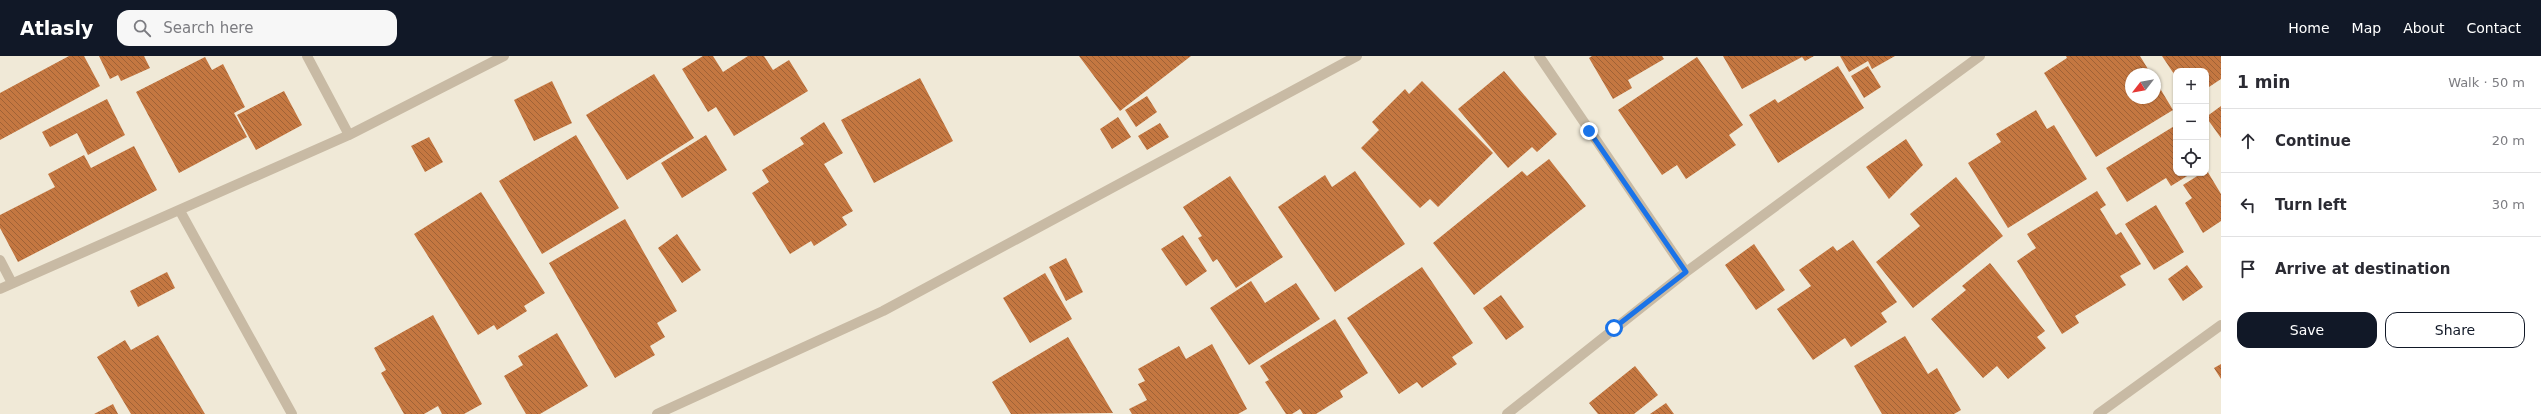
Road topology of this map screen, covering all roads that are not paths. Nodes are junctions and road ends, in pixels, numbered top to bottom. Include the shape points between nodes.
1 (307, 56) edge
2 (504, 56) edge
3 (1357, 56) edge
4 (1539, 56) edge
5 (1980, 56) edge
6 (349, 135) junction
7 (180, 211) junction
8 (0, 260) edge
9 (1686, 272) junction
10 (12, 283) junction
11 (0, 289) edge
12 (2221, 325) edge
13 (292, 414) edge
14 (657, 414) edge
15 (1507, 414) edge
16 (2098, 414) edge

1 - 6 street
2 - 6 street
3 - 14 street via 884,311
4 - 9 street
5 - 9 street
6 - 7 street
7 - 10 street
7 - 13 street
8 - 10 street
9 - 15 street
10 - 11 street
12 - 16 street

